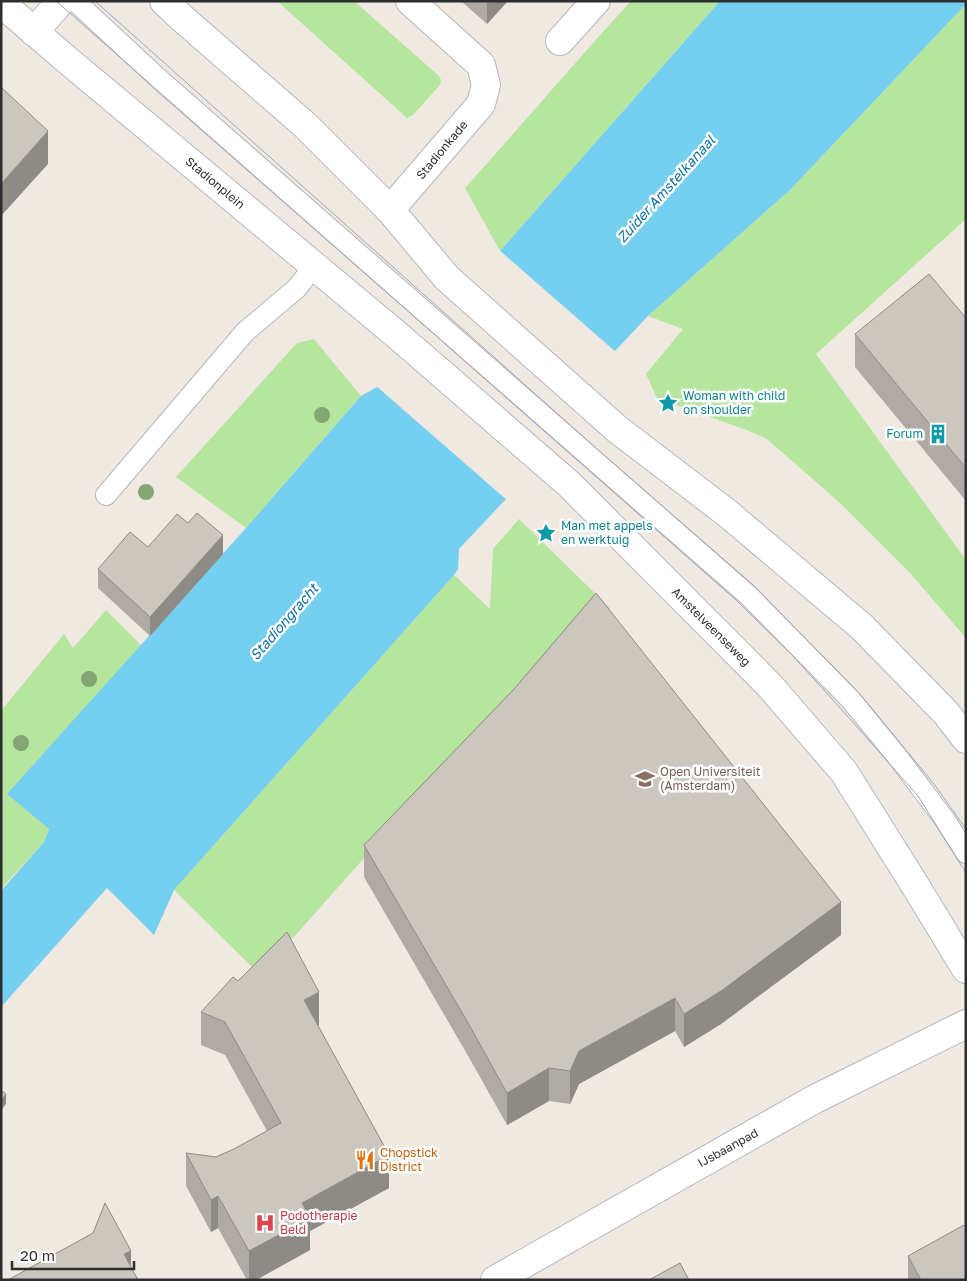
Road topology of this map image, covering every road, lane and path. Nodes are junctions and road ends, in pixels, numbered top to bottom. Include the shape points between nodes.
1 (61, 1) edge
2 (75, 1) edge
3 (164, 1) edge
4 (410, 1) edge
5 (596, 1) edge
6 (1, 3) edge
7 (34, 32) junction
8 (560, 41) dead end
9 (390, 210) junction
10 (314, 266) junction
11 (397, 335) joint
12 (106, 495) dead end
13 (966, 740) edge
14 (966, 853) edge
15 (966, 969) edge
16 (966, 1024) edge
17 (495, 1280) edge

1 - 7 main road
2 - 14 lane via 749,596 852,700
3 - 9 main road via 305,125
4 - 9 main road, Stadionkade via 481,65 486,85 481,104
5 - 8 main road
6 - 7 main road, Stadionplein
7 - 10 main road, Stadionplein
9 - 13 main road via 447,278 617,429 728,513 862,627 946,713
10 - 11 main road, Stadionplein
10 - 12 lane via 297,288 245,332
11 - 15 main road, Amstelveenseweg via 568,484 770,686 844,772
16 - 17 main road, IJsbaanpad via 815,1099

